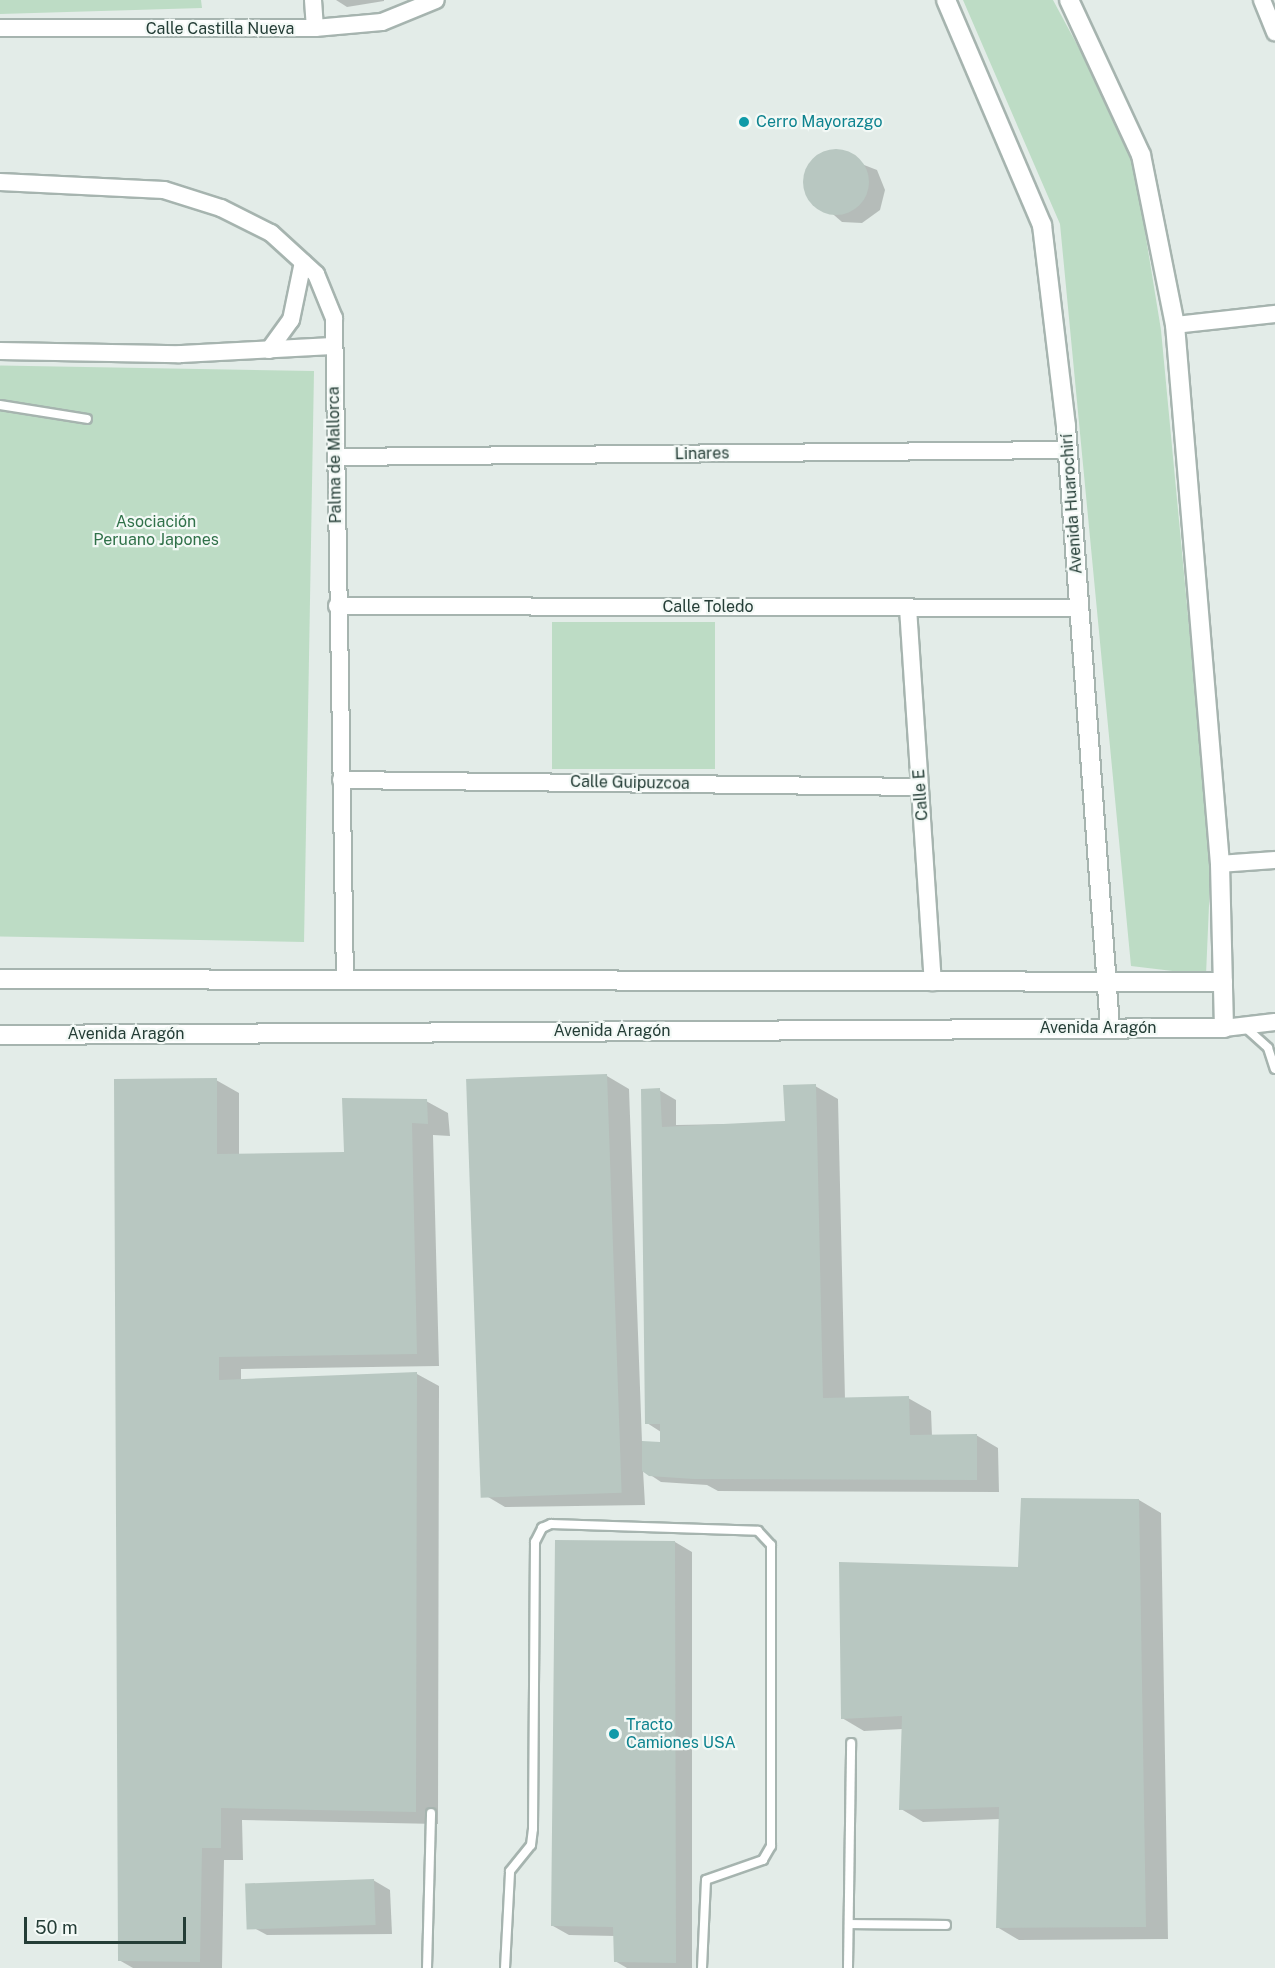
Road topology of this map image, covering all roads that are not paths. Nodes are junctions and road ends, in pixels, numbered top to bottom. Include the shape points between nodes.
1 (313, 0) edge
2 (435, 0) edge
3 (946, 0) edge
4 (1069, 0) edge
5 (1262, 0) edge
6 (0, 28) edge
7 (315, 28) junction
8 (1275, 33) edge
9 (0, 182) edge
10 (303, 262) junction
11 (1275, 314) edge
12 (1175, 325) junction
13 (334, 346) junction
14 (269, 350) junction
15 (0, 351) edge
16 (0, 405) edge
17 (87, 419) dead end
18 (1068, 450) junction
19 (336, 457) junction
20 (337, 606) junction
21 (908, 608) junction
22 (1080, 608) junction
23 (341, 780) junction
24 (920, 787) junction
25 (1275, 860) edge
26 (1220, 864) junction
27 (0, 979) edge
28 (345, 980) junction
29 (933, 982) junction
30 (1107, 982) junction
31 (1223, 982) junction
32 (1275, 1022) edge
33 (1244, 1025) junction
34 (1110, 1028) junction
35 (1224, 1028) junction
36 (0, 1035) edge
37 (1275, 1070) edge
38 (851, 1743) dead end
39 (431, 1813) dead end
40 (849, 1924) junction
41 (946, 1925) dead end
42 (426, 1968) edge
43 (505, 1968) edge
44 (702, 1968) edge
45 (848, 1968) edge

1 - 7 street
2 - 7 street, Calle Castilla Nueva via 382,22
3 - 18 street, Avenida Huarochirí via 1037,207
4 - 12 street via 1141,155
5 - 8 street
6 - 7 street, Calle Castilla Nueva
9 - 10 street, Palma de Mallorca via 164,190 221,208 271,233
10 - 13 street, Palma de Mallorca via 316,274 334,318
10 - 14 street via 291,320
11 - 12 street
12 - 26 street
13 - 14 street
13 - 19 street, Palma de Mallorca
14 - 15 street via 180,354
16 - 17 lane
18 - 19 street, Linares
18 - 22 street, Avenida Huarochirí
19 - 20 street, Palma de Mallorca
20 - 21 street, Calle Toledo
20 - 23 street, Palma de Mallorca
21 - 22 street, Calle Toledo
21 - 24 street, Calle E
22 - 30 street, Avenida Huarochirí
23 - 24 street, Calle Guipuzcoa
23 - 28 street, Palma de Mallorca
24 - 29 street, Calle E
25 - 26 street
26 - 31 street
27 - 28 street
28 - 29 street
29 - 30 street
30 - 31 street
30 - 34 street, Avenida Huarochirí
31 - 35 street
32 - 33 street
33 - 35 street
33 - 37 lane via 1268,1048
34 - 35 street, Avenida Aragón
34 - 36 street, Avenida Aragón
38 - 40 lane
39 - 42 lane
40 - 41 lane
40 - 45 lane
43 - 44 lane via 510,1871 531,1845 533,1829 535,1542 542,1528 551,1524 758,1531 771,1545 771,1846 763,1860 706,1880

